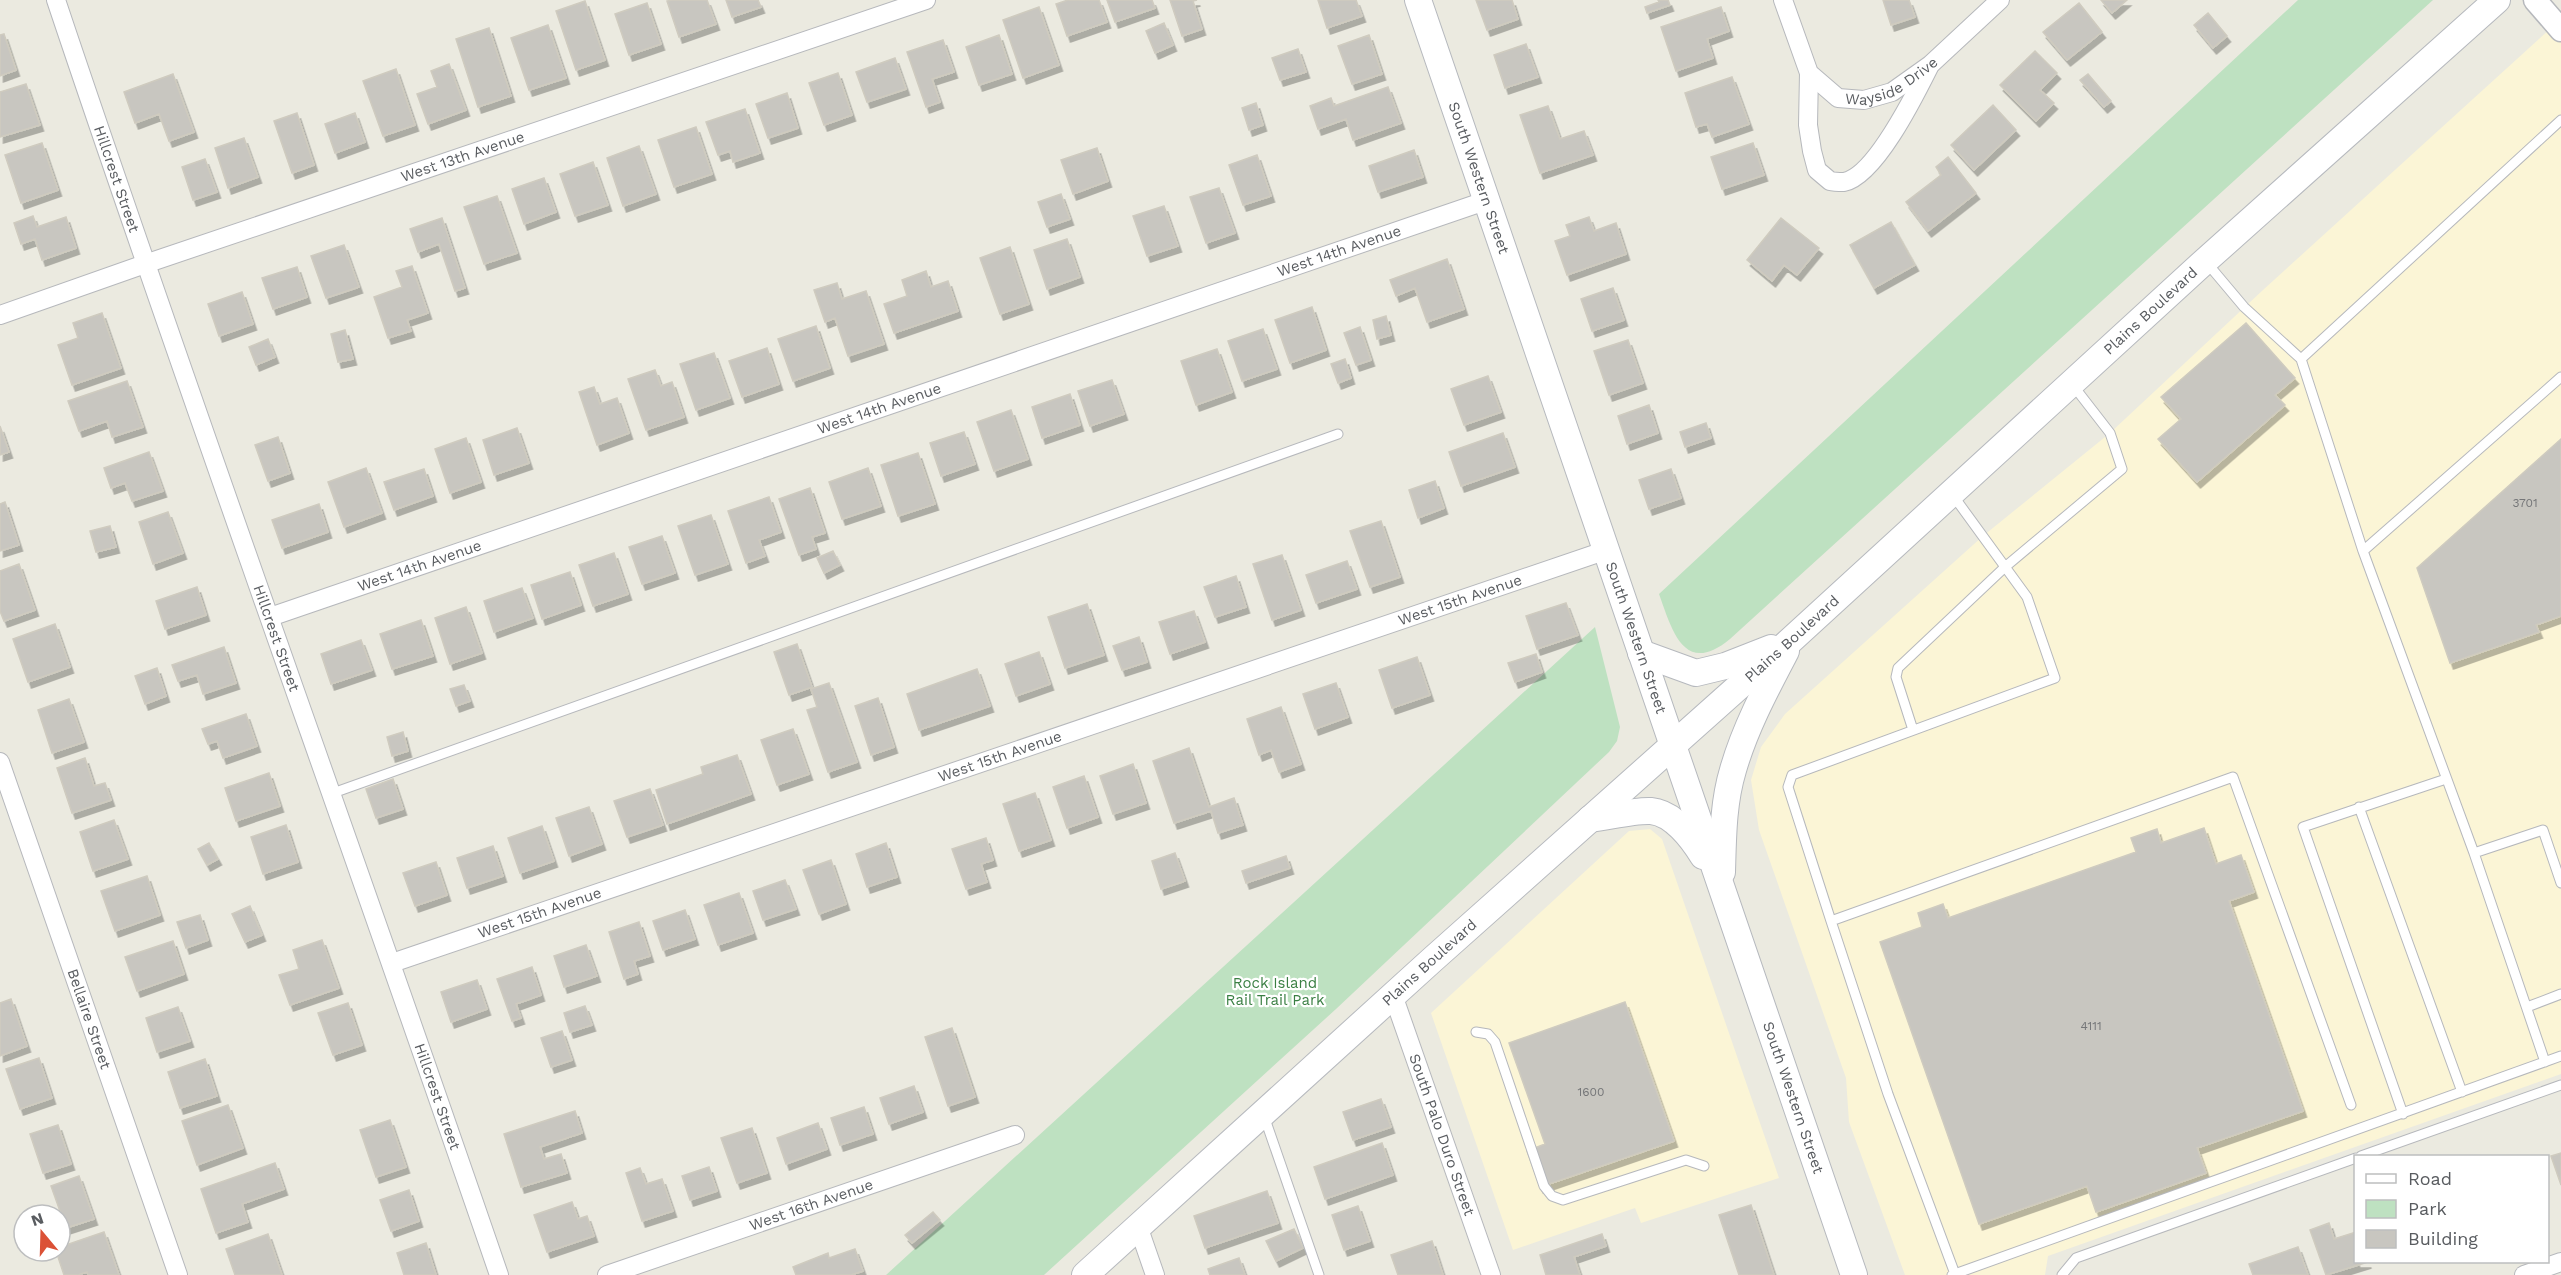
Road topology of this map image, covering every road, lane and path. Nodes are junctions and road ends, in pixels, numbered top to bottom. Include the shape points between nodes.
1 (56, 0) edge
2 (926, 0) edge
3 (1418, 0) edge
4 (1783, 0) edge
5 (2000, 0) edge
6 (2497, 0) edge
7 (2535, 0) edge
8 (2561, 30) edge
9 (1930, 65) junction
10 (1809, 73) junction
11 (2561, 120) edge
12 (1488, 200) junction
13 (2205, 261) junction
14 (145, 264) junction
15 (0, 315) edge
16 (2301, 359) junction
17 (2561, 377) edge
18 (2071, 382) junction
19 (1338, 434) dead end
20 (1951, 492) junction
21 (1607, 550) junction
22 (2363, 551) junction
23 (2005, 567) junction
24 (270, 616) junction
25 (1791, 640) junction
26 (1641, 653) junction
27 (1913, 730) junction
28 (1672, 745) junction
29 (0, 762) edge
30 (2446, 779) junction
31 (333, 793) junction
32 (2359, 807) junction
33 (1590, 819) junction
34 (2474, 853) junction
35 (2561, 883) edge
36 (1722, 887) junction
37 (1831, 921) junction
38 (392, 963) junction
39 (2561, 994) edge
40 (1393, 995) junction
41 (2527, 1007) junction
42 (1476, 1032) dead end
43 (2561, 1056) edge
44 (2545, 1062) junction
45 (2561, 1085) edge
46 (2462, 1092) junction
47 (2351, 1105) dead end
48 (1263, 1114) junction
49 (2403, 1114) junction
50 (1016, 1135) dead end
51 (2364, 1155) edge
52 (2354, 1158) edge
53 (1704, 1166) dead end
54 (1138, 1226) junction
55 (2561, 1262) edge
56 (1953, 1274) edge
57 (178, 1275) edge
58 (499, 1275) edge
59 (607, 1275) edge
60 (1085, 1275) edge
61 (1155, 1275) edge
62 (1319, 1275) edge
63 (1491, 1275) edge
64 (1854, 1275) edge
65 (2062, 1275) edge
66 (2524, 1275) edge

1 - 14 street, Hillcrest Street
2 - 14 street, West 13th Avenue
3 - 12 main road, South Western Street
4 - 10 street, Wayside Drive
5 - 9 street, Wayside Drive
6 - 13 main road, Plains Boulevard
7 - 8 street
9 - 10 street, Wayside Drive via 1892,92 1864,100 1838,98
9 - 10 street via 1887,141 1864,169 1845,182 1830,182 1817,170 1808,125
11 - 16 lane
12 - 21 main road, South Western Street
12 - 24 street, West 14th Avenue
13 - 16 lane via 2244,307
13 - 18 main road, Plains Boulevard
14 - 15 street, West 13th Avenue
14 - 24 street, Hillcrest Street
16 - 22 lane
17 - 22 lane
18 - 20 main road, Plains Boulevard
18 - 23 lane via 2110,433 2122,469
19 - 31 lane
20 - 23 lane
20 - 25 main road, Plains Boulevard
21 - 26 main road, South Western Street
21 - 38 street, West 15th Avenue
22 - 30 lane
23 - 27 lane via 1899,668 1896,677
23 - 27 lane via 2027,597 2055,678
24 - 31 street, Hillcrest Street
25 - 26 main road via 1696,673
25 - 28 main road, Plains Boulevard
25 - 36 main road via 1753,715 1732,771 1724,823
26 - 28 main road, South Western Street
27 - 37 lane via 1792,775 1788,787
28 - 33 main road, Plains Boulevard
28 - 36 main road, South Western Street
29 - 57 street, Bellaire Street
30 - 32 lane
30 - 34 lane
31 - 38 street, Hillcrest Street
32 - 46 lane
32 - 49 lane via 2303,827
33 - 36 main road via 1652,811 1674,821 1695,843
33 - 40 main road, Plains Boulevard
34 - 35 lane via 2543,830
34 - 41 lane
36 - 64 main road, South Western Street
37 - 47 lane via 2232,777
37 - 56 lane
38 - 58 street, Hillcrest Street
39 - 41 lane
40 - 48 main road, Plains Boulevard
40 - 63 street, South Palo Duro Street
41 - 44 lane
42 - 53 lane via 1488,1034 1495,1042 1544,1186 1552,1196 1563,1200 1686,1160
43 - 44 lane
44 - 46 lane
45 - 51 lane
46 - 49 lane
48 - 54 main road, Plains Boulevard
48 - 62 lane
49 - 56 lane
50 - 59 street, West 16th Avenue
52 - 65 lane via 2076,1258
54 - 60 main road, Plains Boulevard
54 - 61 street
55 - 66 street

